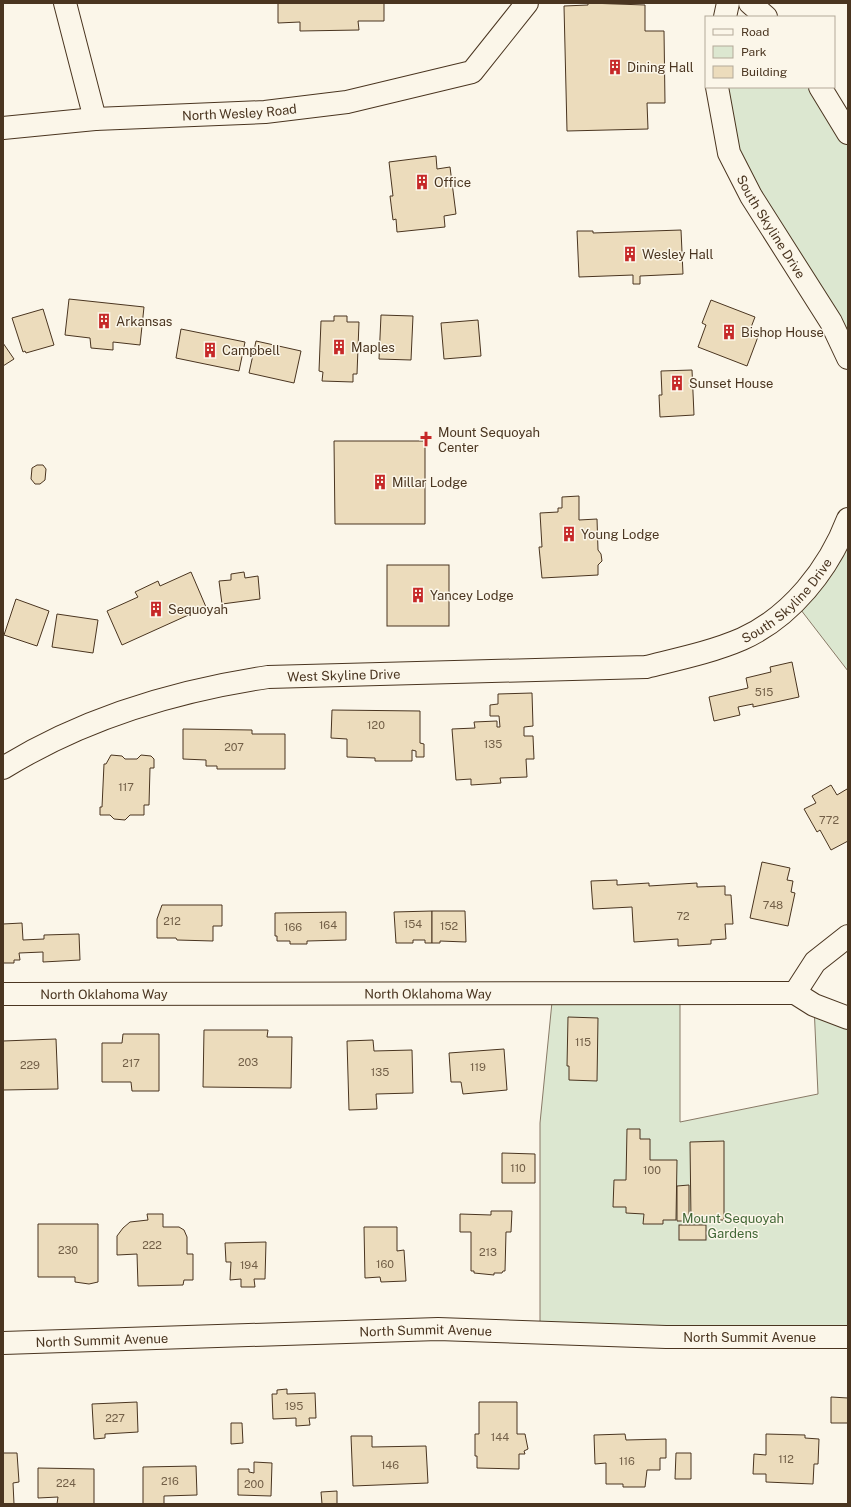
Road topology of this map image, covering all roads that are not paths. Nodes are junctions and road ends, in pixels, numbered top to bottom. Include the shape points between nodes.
1 (65, 3) edge
2 (527, 3) edge
3 (728, 3) edge
4 (750, 3) edge
5 (725, 16) edge
6 (765, 16) edge
7 (717, 88) edge
8 (821, 88) edge
9 (94, 119) junction
10 (3, 128) edge
11 (848, 134) edge
12 (848, 358) edge
13 (848, 519) edge
14 (700, 653) joint
15 (3, 768) edge
16 (848, 936) edge
17 (795, 993) junction
18 (3, 994) edge
19 (848, 1018) edge
20 (848, 1337) edge
21 (3, 1343) edge

1 - 9 street
2 - 9 street, North Wesley Road via 472,72 347,102 264,112
3 - 5 street
4 - 6 street
7 - 12 street, South Skyline Drive via 729,153 752,196 831,322
8 - 11 street
9 - 10 street, North Wesley Road
13 - 14 street, South Skyline Drive via 840,540 813,582 778,618 742,639
14 - 15 street, West Skyline Drive via 646,667 268,677 224,684 164,697 116,713 30,752
16 - 17 street via 815,962
17 - 18 street, North Oklahoma Way
17 - 19 street via 814,1005
20 - 21 street, North Summit Avenue via 666,1337 438,1329

